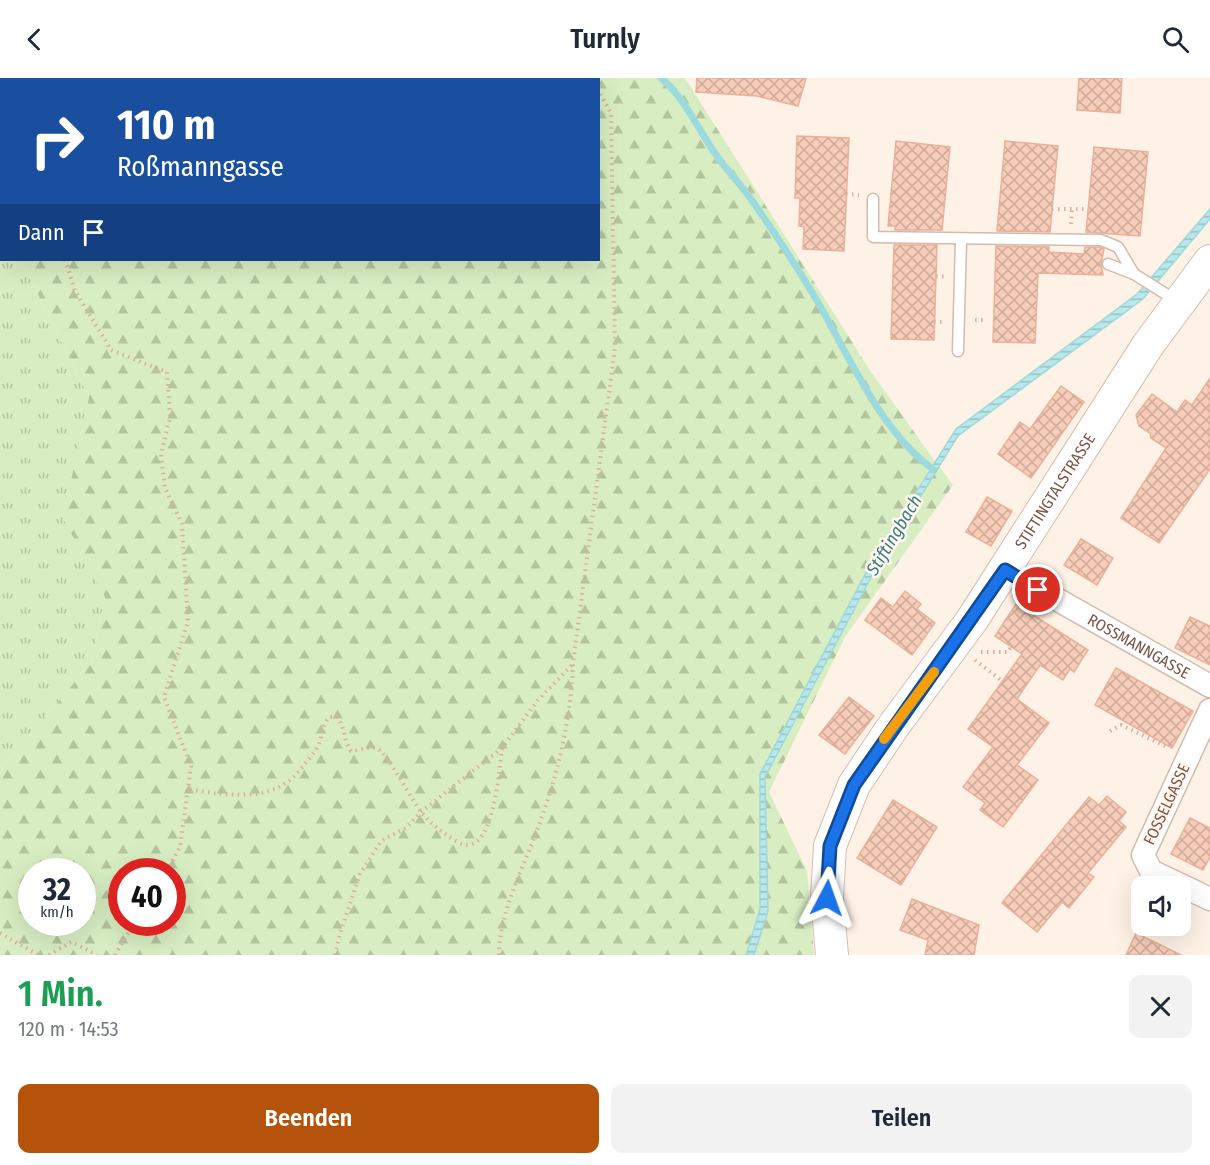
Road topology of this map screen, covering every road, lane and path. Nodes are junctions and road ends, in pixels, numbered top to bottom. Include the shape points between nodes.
1 (600, 94) edge
2 (873, 200) dead end
3 (1052, 209) dead end
4 (1088, 209) dead end
5 (961, 240) junction
6 (65, 261) edge
7 (1210, 261) edge
8 (1108, 264) dead end
9 (1134, 274) junction
10 (1172, 298) junction
11 (958, 351) dead end
12 (1005, 570) junction
13 (1011, 647) dead end
14 (573, 663) junction
15 (1002, 681) dead end
16 (1210, 686) edge
17 (1210, 710) edge
18 (1110, 731) dead end
19 (502, 748) junction
20 (1189, 756) junction
21 (190, 790) junction
22 (421, 812) junction
23 (174, 858) edge
24 (1210, 899) edge
25 (0, 933) edge
26 (127, 936) edge
27 (38, 955) edge
28 (48, 955) edge
29 (97, 955) edge
30 (115, 955) edge
31 (335, 955) edge
32 (499, 955) edge
33 (832, 955) edge

1 - 14 path via 611,113 615,348
2 - 5 lane via 873,237
3 - 4 path
5 - 9 lane via 1101,240 1118,247
5 - 11 lane
6 - 21 path via 75,291 111,350 167,372 170,417 161,454 165,488 182,524 188,622 164,697 191,766
7 - 10 street, STIFTINGTALSTRASSE
8 - 9 lane
9 - 10 lane
10 - 12 street, STIFTINGTALSTRASSE via 1148,345
12 - 16 street, ROSSMANNGASSE
12 - 33 street, STIFTINGTALSTRASSE via 854,785 830,846 827,898
13 - 15 path via 1008,652 975,652 972,659
14 - 19 path via 538,700
14 - 32 path via 571,706 558,763 514,889
17 - 20 street, FOSSELGASSE
18 - 20 path via 1121,725
19 - 22 path
19 - 22 path via 492,813 481,840 462,844
20 - 24 street, FOSSELGASSE via 1143,855 1151,872
21 - 22 path via 260,795 280,789 295,777 318,746 326,721 337,717 351,751 370,747 384,753
21 - 23 path via 180,847
22 - 31 path via 406,828 381,841 360,874
25 - 27 path
26 - 30 path
28 - 29 path via 71,942

